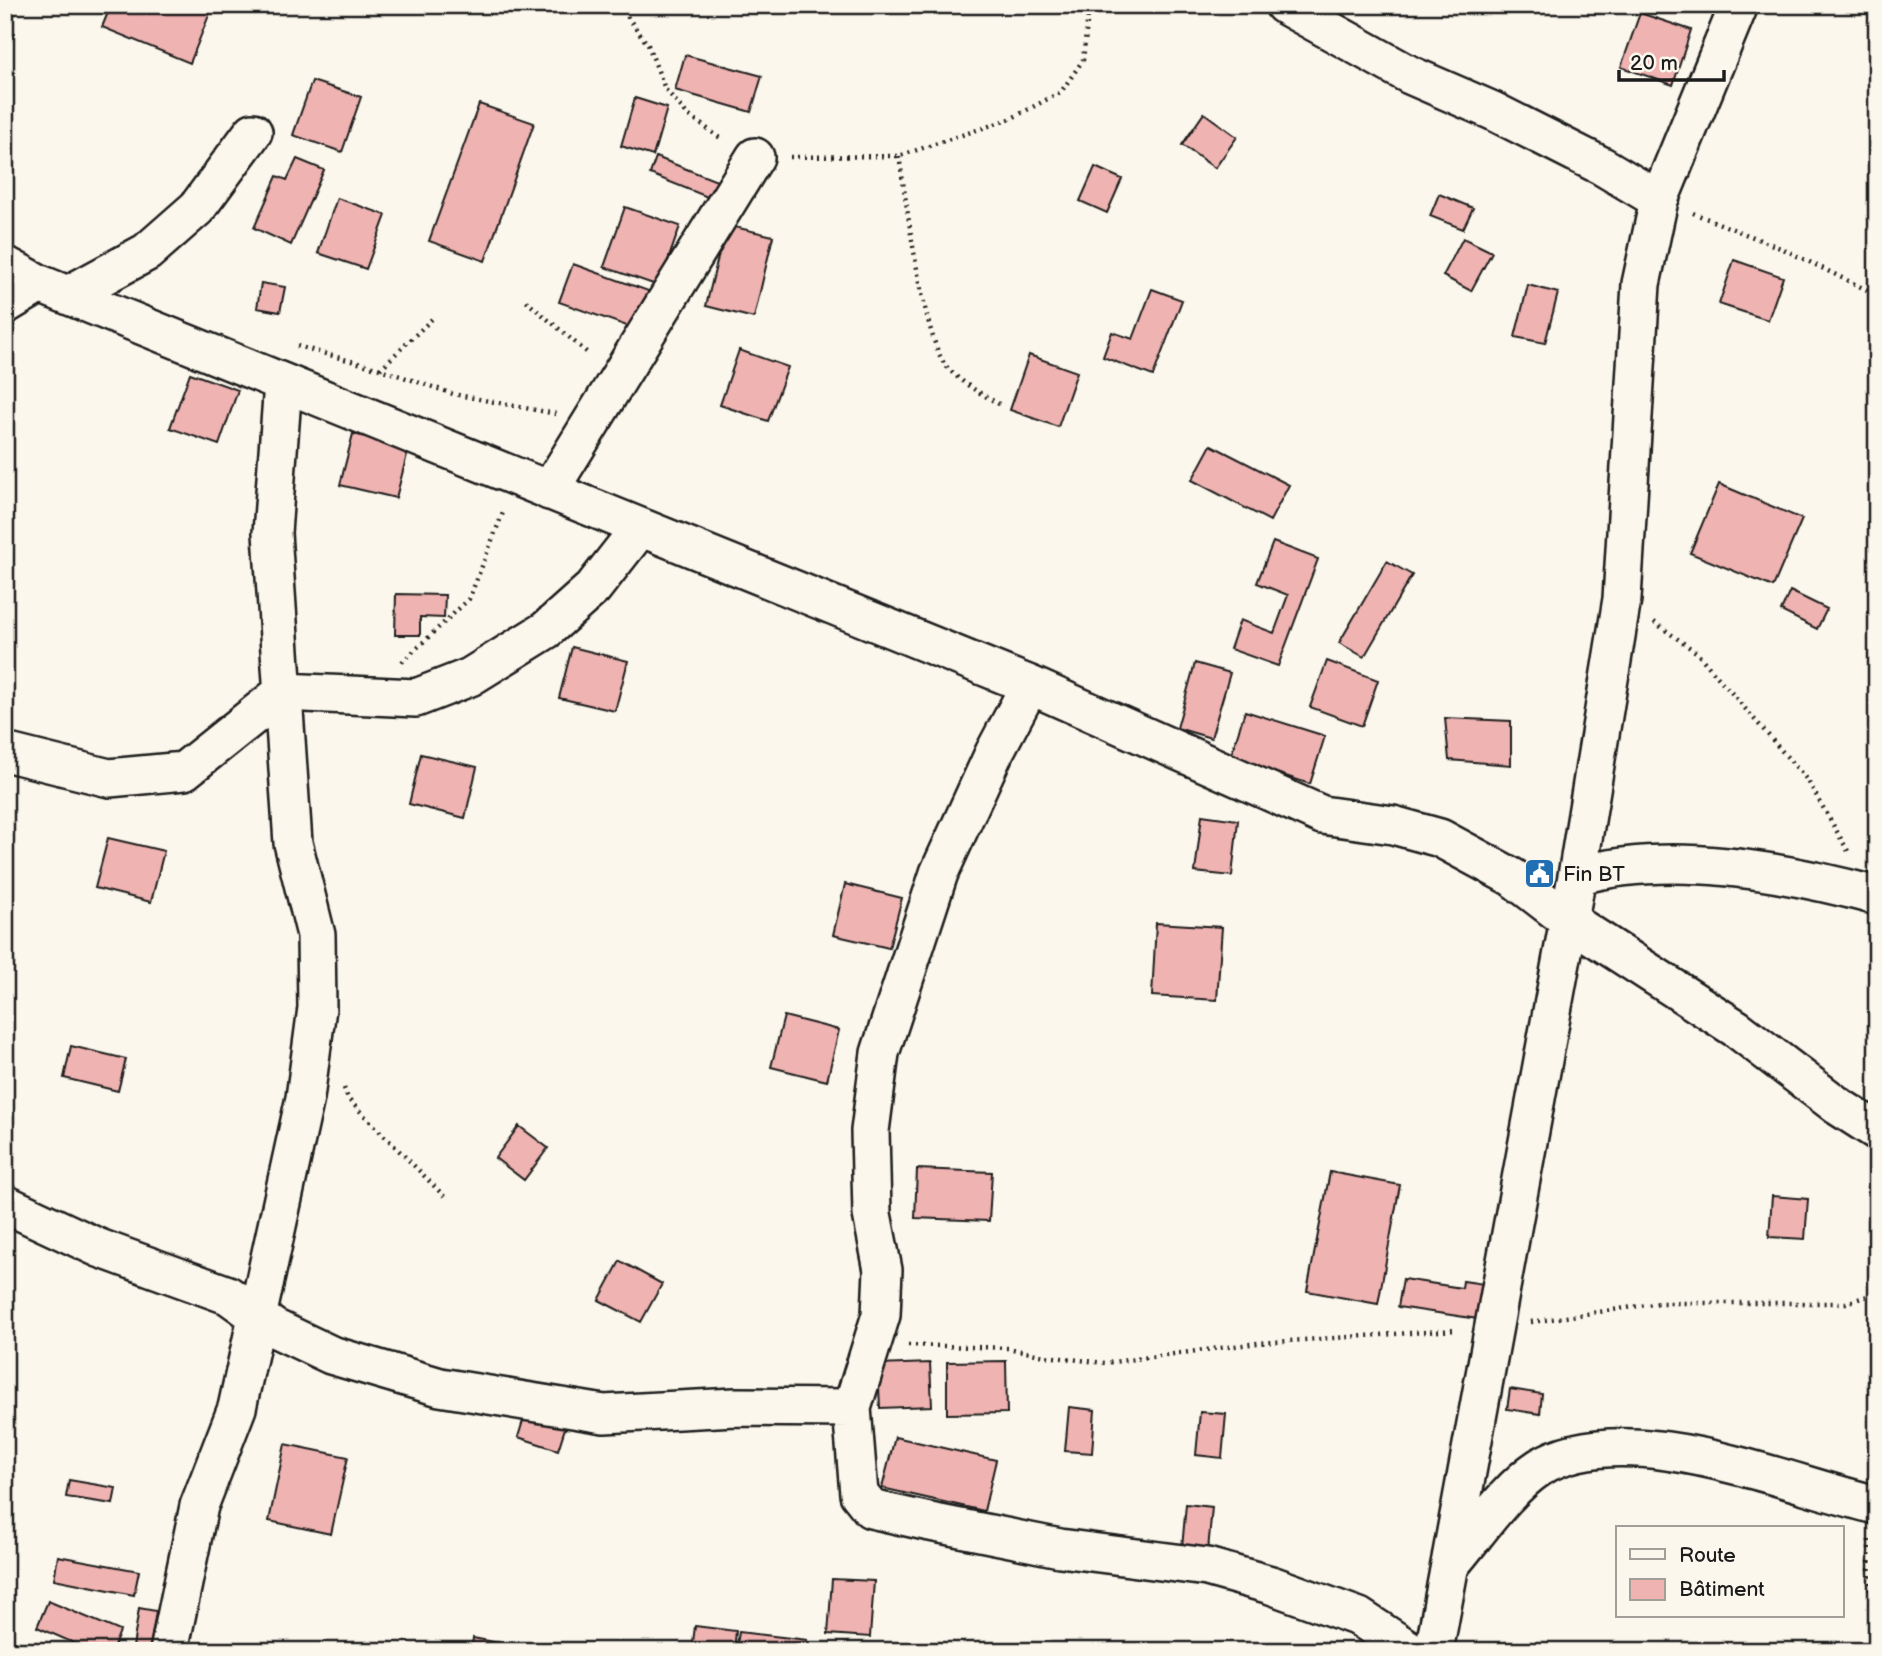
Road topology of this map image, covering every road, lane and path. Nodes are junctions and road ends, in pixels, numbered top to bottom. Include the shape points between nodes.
1 (619, 5) edge
2 (1088, 5) edge
3 (1283, 5) edge
4 (1740, 5) edge
5 (253, 132) dead end
6 (899, 156) junction
7 (755, 157) junction
8 (1659, 200) junction
9 (5, 265) edge
10 (54, 289) junction
11 (1877, 295) edge
12 (526, 301) dead end
13 (5, 305) edge
14 (435, 316) dead end
15 (285, 343) dead end
16 (380, 369) junction
17 (620, 381) junction
18 (283, 383) junction
19 (999, 404) dead end
20 (594, 421) junction
21 (516, 478) junction
22 (549, 491) junction
23 (640, 528) junction
24 (1622, 599) junction
25 (1030, 685) junction
26 (283, 692) junction
27 (358, 697) junction
28 (5, 752) edge
29 (1853, 860) dead end
30 (1577, 876) junction
31 (1877, 896) edge
32 (1569, 920) junction
33 (343, 1086) dead end
34 (1877, 1131) edge
35 (444, 1196) dead end
36 (5, 1204) edge
37 (1877, 1293) edge
38 (257, 1314) junction
39 (1493, 1328) junction
40 (872, 1344) junction
41 (852, 1408) junction
42 (1872, 1504) edge
43 (1449, 1566) junction
44 (169, 1651) edge
45 (1411, 1651) edge
46 (1434, 1651) edge
47 (1871, 1651) edge

1 - 7 path via 648,45 665,89 688,115 734,148
2 - 6 path via 1083,60 1061,92 1010,119
3 - 8 street via 1410,75 1602,166
4 - 8 street
5 - 10 street via 197,208 147,252
6 - 7 path
6 - 19 path via 929,320 944,364 966,385
7 - 17 street
8 - 11 path via 1783,249
8 - 24 street via 1641,284
9 - 10 street
10 - 13 street
10 - 18 street
12 - 17 path
14 - 16 path
15 - 16 path
16 - 20 path via 453,394
17 - 20 street
18 - 21 street
18 - 26 street via 272,533
20 - 22 street
21 - 22 street
21 - 27 path via 469,599 419,649
22 - 23 street
23 - 25 street
23 - 27 street via 593,589 555,622 470,677 416,698
24 - 29 path via 1696,652 1808,782
24 - 30 street
25 - 32 street via 1322,815 1393,825 1440,838 1512,877
25 - 40 street via 939,873 880,1053 870,1131 872,1214 883,1270 881,1315
26 - 27 street
26 - 28 street via 184,771 109,778
26 - 38 street via 293,843 316,935 317,1008 304,1098
30 - 31 street via 1615,865 1725,868 1827,883
30 - 32 street
32 - 34 street via 1737,1029
32 - 39 street
33 - 35 path via 348,1099
36 - 38 street via 99,1248 228,1295
37 - 39 path via 1846,1303 1660,1303
38 - 41 street via 275,1328 331,1355 404,1377 604,1414 735,1407
38 - 44 street via 237,1408 199,1506
39 - 40 path via 1258,1343 1105,1363 1008,1348
39 - 43 street
40 - 41 street
41 - 45 street via 859,1494 871,1509 1060,1548 1207,1567 1359,1617
42 - 43 street via 1700,1456 1620,1448 1574,1451 1540,1467 1514,1488
42 - 47 path
43 - 46 street

